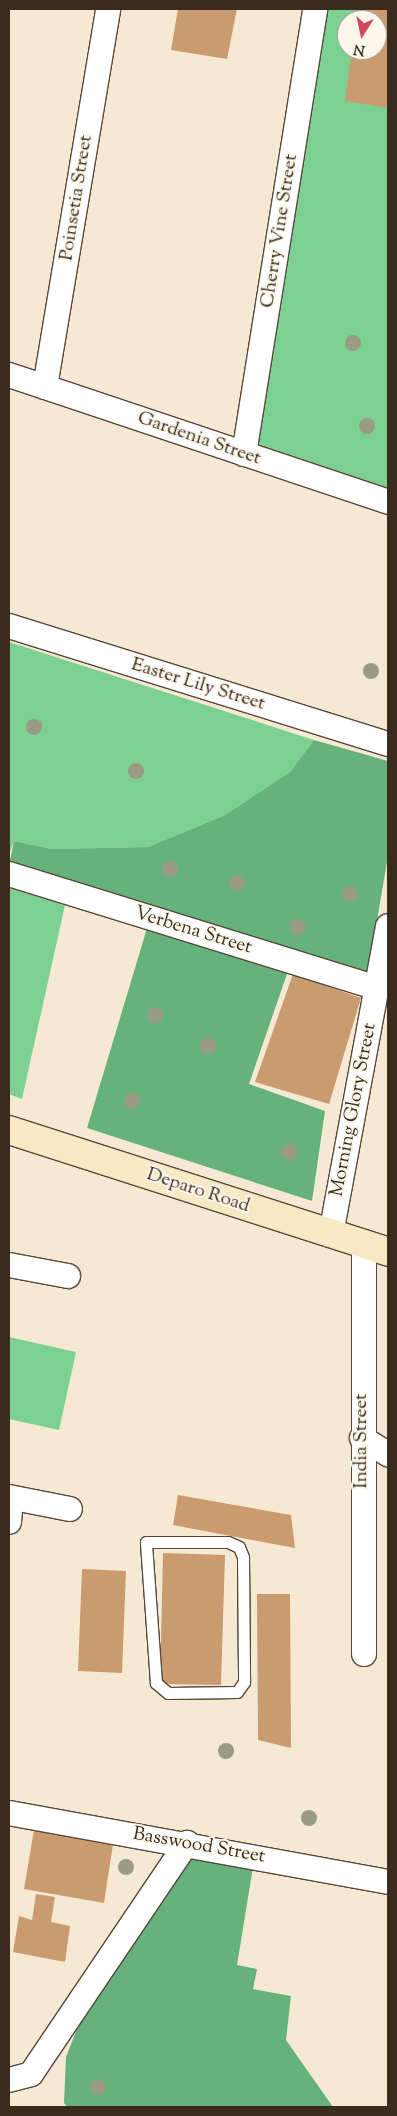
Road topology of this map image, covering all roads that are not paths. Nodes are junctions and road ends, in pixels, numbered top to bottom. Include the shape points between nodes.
1 (108, 9) edge
2 (315, 9) edge
3 (9, 376) edge
4 (45, 387) junction
5 (244, 454) junction
6 (388, 502) edge
7 (9, 626) edge
8 (388, 744) edge
9 (9, 874) edge
10 (388, 926) edge
11 (377, 988) junction
12 (9, 1130) edge
13 (331, 1234) junction
14 (376, 1248) edge
15 (9, 1265) edge
16 (68, 1276) dead end
17 (362, 1438) junction
18 (388, 1454) edge
19 (10, 1497) edge
20 (70, 1508) dead end
21 (9, 1522) edge
22 (146, 1542) joint
23 (363, 1646) dead end
24 (9, 1813) edge
25 (187, 1843) junction
26 (388, 1882) edge
27 (9, 2080) edge

1 - 4 street, Poinsetia Street
2 - 5 street, Cherry Vine Street
3 - 4 street, Gardenia Street
4 - 5 street, Gardenia Street
5 - 6 street, Gardenia Street
7 - 8 street, Easter Lily Street
9 - 11 street, Verbena Street
10 - 11 street, Morning Glory Street
11 - 13 street, Morning Glory Street
12 - 13 main road, Deparo Road
13 - 14 main road, Deparo Road
14 - 17 street, India Street
15 - 16 street
17 - 18 street
17 - 23 street, India Street
19 - 20 street
19 - 21 street
22 - 22 lane via 228,1542 239,1547 243,1556 244,1682 237,1692 168,1693 156,1683
24 - 25 street, Basswood Street
25 - 26 street, Basswood Street
25 - 27 street via 31,2074

